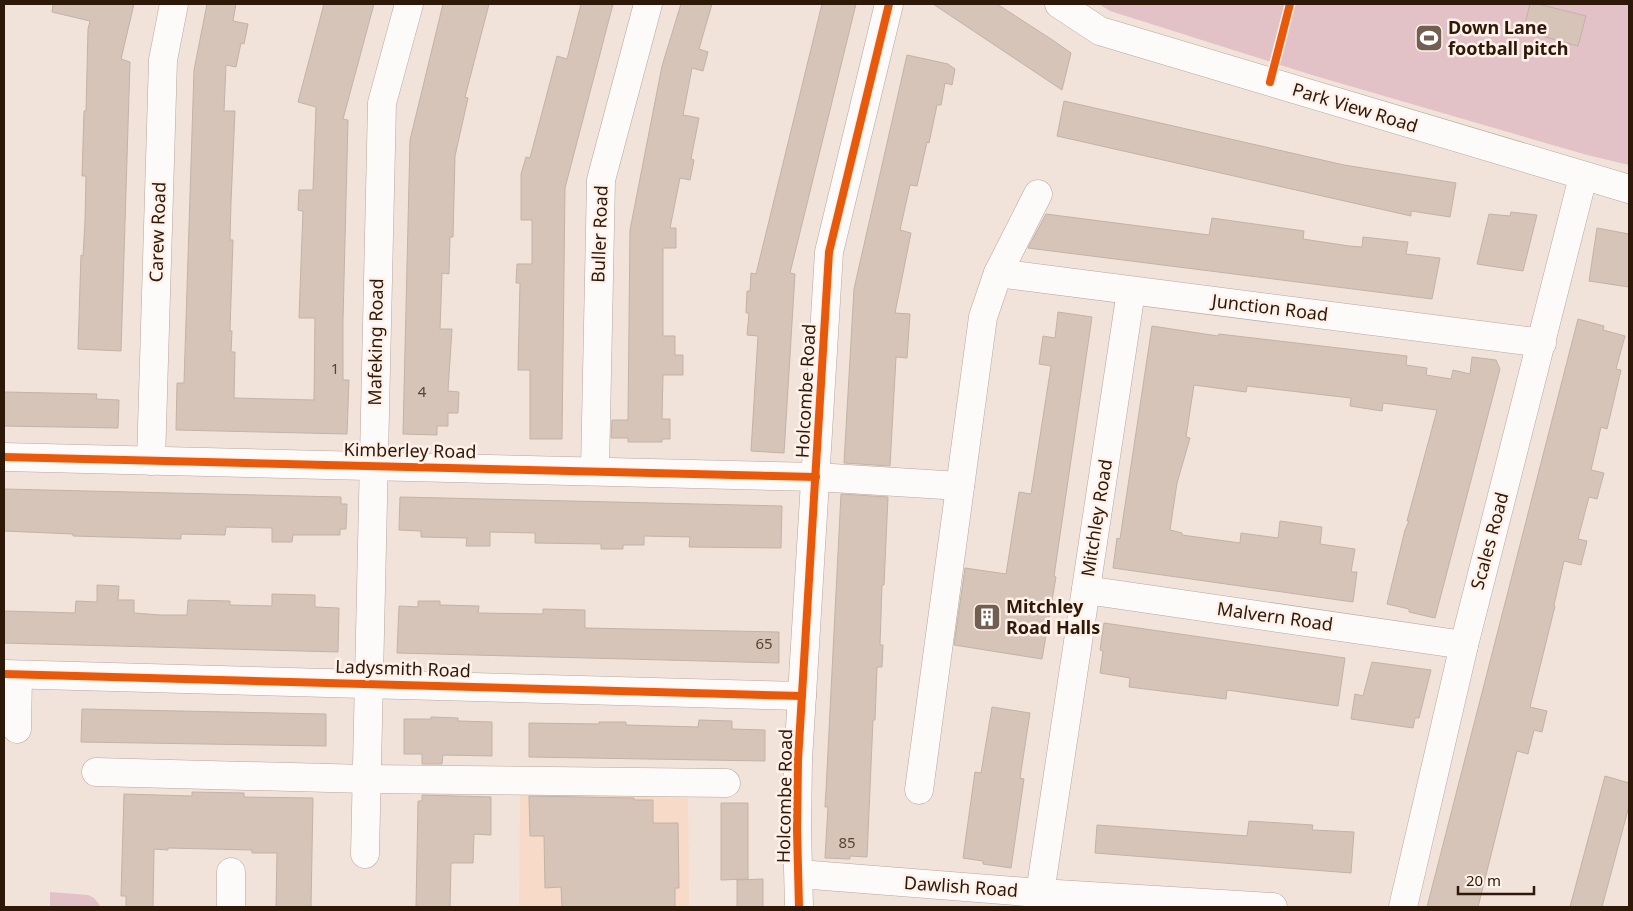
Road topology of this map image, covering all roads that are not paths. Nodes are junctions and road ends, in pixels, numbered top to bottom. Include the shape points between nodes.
1 (174, 4) edge
2 (409, 4) edge
3 (648, 4) edge
4 (889, 4) edge
5 (1059, 4) edge
6 (1584, 177) junction
7 (1629, 189) edge
8 (1038, 194) dead end
9 (998, 273) junction
10 (1131, 291) junction
11 (1542, 343) junction
12 (4, 457) edge
13 (151, 461) junction
14 (373, 465) junction
15 (595, 470) junction
16 (816, 477) junction
17 (960, 486) junction
18 (1086, 590) junction
19 (1464, 645) junction
20 (11, 675) edge
21 (368, 683) junction
22 (802, 696) junction
23 (17, 729) dead end
24 (96, 772) dead end
25 (367, 779) junction
26 (726, 783) dead end
27 (920, 790) dead end
28 (365, 854) dead end
29 (231, 872) dead end
30 (799, 874) junction
31 (1040, 893) junction
32 (231, 907) edge
33 (800, 907) edge
34 (1261, 907) edge
35 (1403, 907) edge

1 - 13 street, Carew Road via 163,60
2 - 14 street, Mafeking Road via 382,103
3 - 15 street, Buller Road via 601,180
4 - 16 street, Holcombe Road via 829,252
5 - 6 street, Park View Road via 1100,31
6 - 7 street, Park View Road
6 - 11 street, Scales Road
8 - 9 street
9 - 10 street, Junction Road
9 - 17 street via 983,317
10 - 11 street, Junction Road
10 - 18 street, Mitchley Road
11 - 19 street, Scales Road
12 - 13 street, Kimberley Road
13 - 14 street, Kimberley Road
14 - 15 street, Kimberley Road
14 - 21 street, Mafeking Road
15 - 16 street, Kimberley Road
16 - 17 street, Kimberley Road
16 - 22 street, Holcombe Road
17 - 27 street
18 - 19 street, Malvern Road
18 - 31 street, Mitchley Road
19 - 35 street, Scales Road
20 - 21 street, Ladysmith Road
20 - 23 street
21 - 22 street, Ladysmith Road
21 - 25 street, Mafeking Road
22 - 30 street, Holcombe Road via 798,760
24 - 25 street
25 - 26 street
25 - 28 street, Mafeking Road
29 - 32 street
30 - 31 street, Dawlish Road
30 - 33 street, Holcombe Road
31 - 34 street, Dawlish Road

